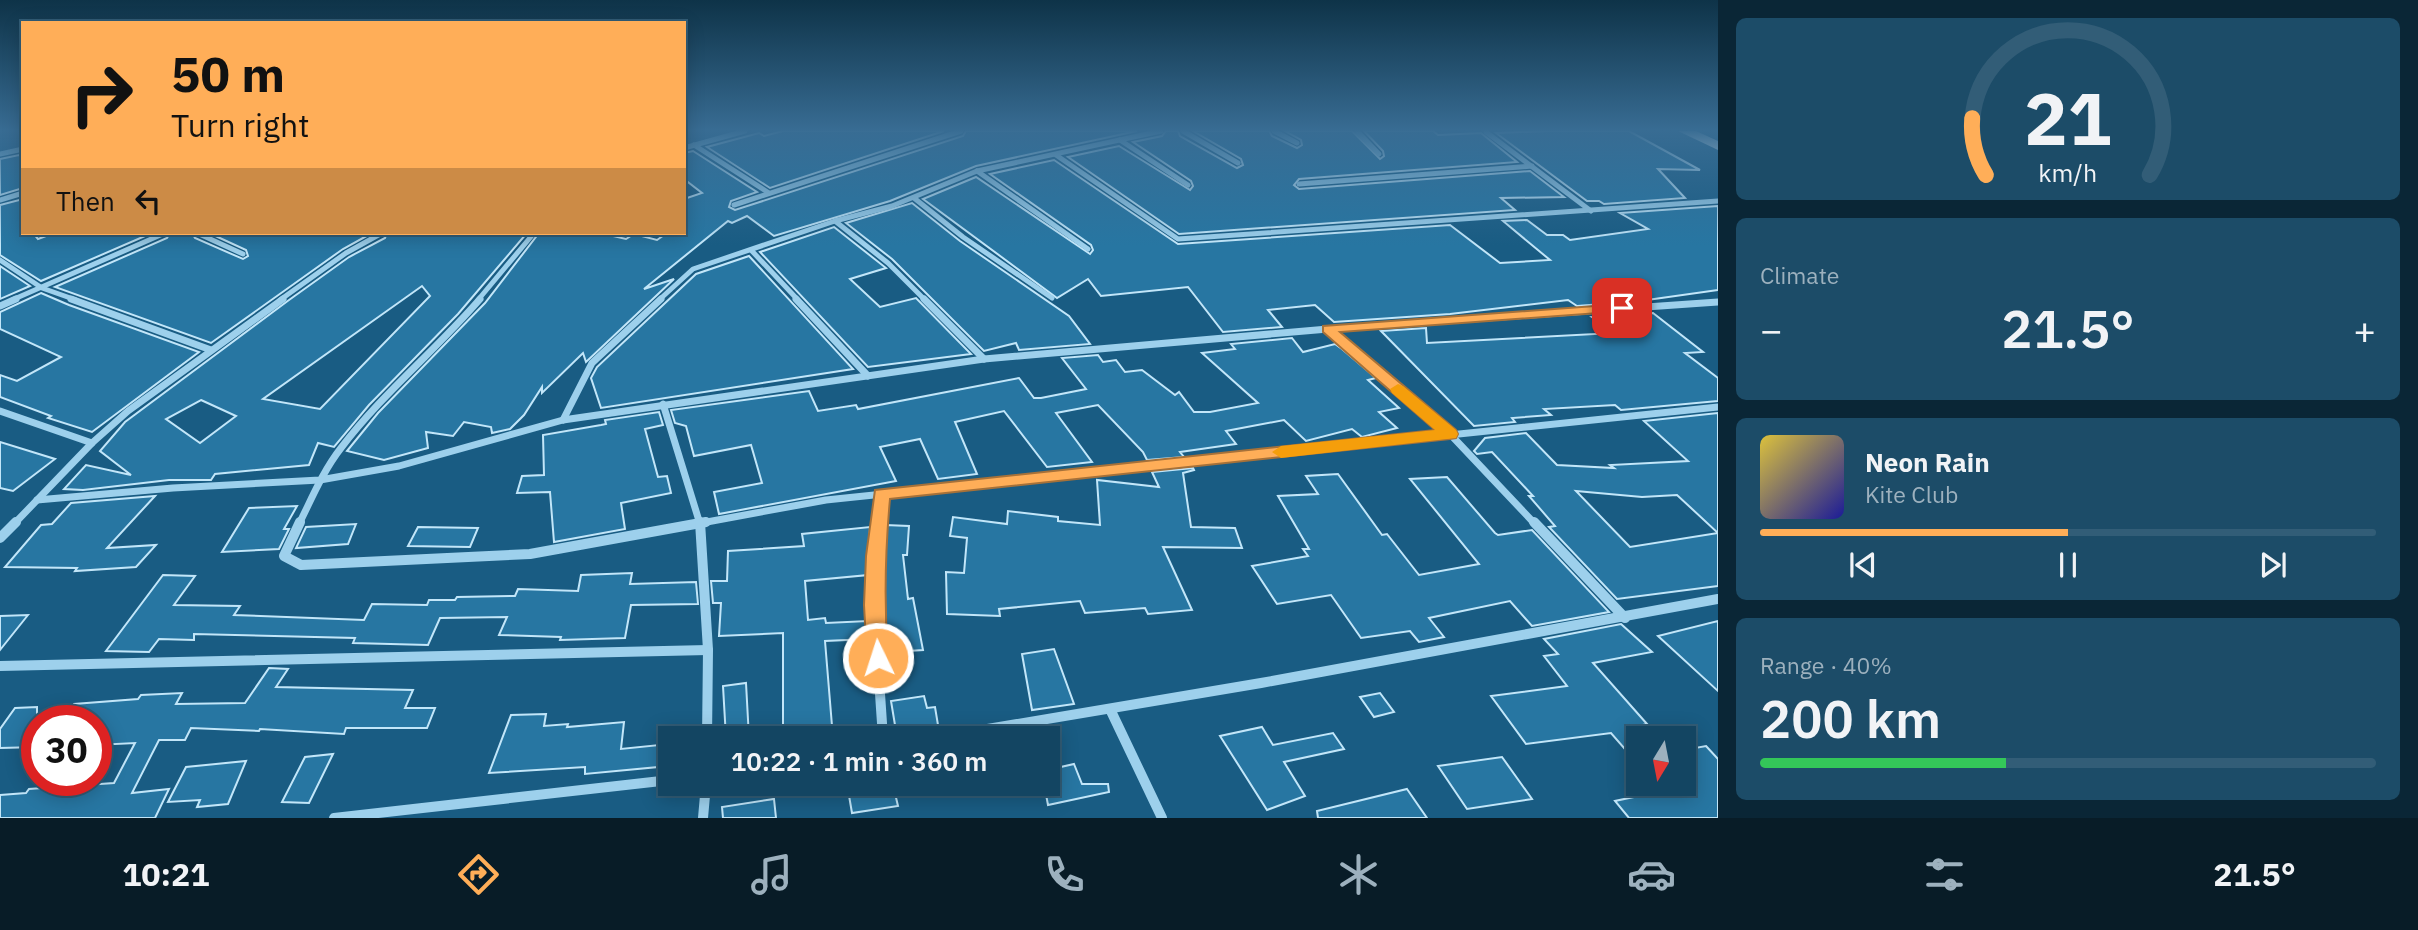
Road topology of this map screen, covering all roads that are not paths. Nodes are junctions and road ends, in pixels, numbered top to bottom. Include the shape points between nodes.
1 (732, 169) edge
2 (843, 169) edge
3 (989, 169) edge
4 (1077, 169) edge
5 (1164, 169) edge
6 (1491, 169) edge
7 (1536, 169) edge
8 (976, 172) junction
9 (1299, 184) dead end
10 (1188, 185) dead end
11 (769, 193) junction
12 (21, 194) edge
13 (914, 198) junction
14 (0, 200) edge
15 (1718, 201) edge
16 (734, 205) dead end
17 (1591, 211) junction
18 (835, 221) junction
19 (161, 235) edge
20 (201, 235) edge
21 (378, 235) edge
22 (532, 235) edge
23 (1088, 248) dead end
24 (751, 250) junction
25 (243, 254) dead end
26 (0, 260) edge
27 (42, 288) junction
28 (1052, 298) dead end
29 (1718, 302) edge
30 (0, 306) edge
31 (1328, 329) junction
32 (211, 350) junction
33 (984, 359) junction
34 (868, 376) junction
35 (663, 404) junction
36 (1718, 407) edge
37 (0, 411) edge
38 (563, 420) junction
39 (1450, 434) junction
40 (92, 443) junction
41 (320, 480) junction
42 (881, 494) junction
43 (37, 500) junction
44 (700, 523) junction
45 (0, 538) edge
46 (1718, 599) edge
47 (1625, 618) junction
48 (708, 650) junction
49 (0, 666) edge
50 (1110, 709) junction
51 (707, 726) edge
52 (882, 726) edge
53 (1007, 726) edge
54 (658, 781) edge
55 (705, 796) edge
56 (334, 818) edge
57 (703, 818) edge
58 (1162, 818) edge

1 - 11 street
2 - 11 street
3 - 8 street
4 - 17 street via 1178,239
5 - 10 street
6 - 9 street
7 - 17 street
8 - 13 street
8 - 23 street
11 - 16 street
12 - 14 street
13 - 18 street
13 - 28 street
15 - 17 street
18 - 24 street
18 - 33 street via 888,263
19 - 27 street
20 - 25 street
21 - 32 street via 346,253
22 - 41 street via 477,302 380,401
24 - 34 street
24 - 38 street via 693,269 592,363
26 - 27 street
27 - 30 street
27 - 32 street
29 - 31 street
31 - 33 street
31 - 39 street
32 - 40 street
33 - 34 street
34 - 35 street
35 - 38 street
35 - 44 street
36 - 39 street
37 - 40 street
38 - 41 street via 399,466
39 - 42 street
39 - 47 street
40 - 43 street
41 - 43 street
41 - 44 street via 284,556 301,565 530,554
42 - 44 street
42 - 52 street via 874,605
43 - 45 street
44 - 48 street
46 - 47 street
47 - 50 street
48 - 49 street
48 - 51 street
50 - 53 street
50 - 58 street
54 - 56 street
55 - 57 street

